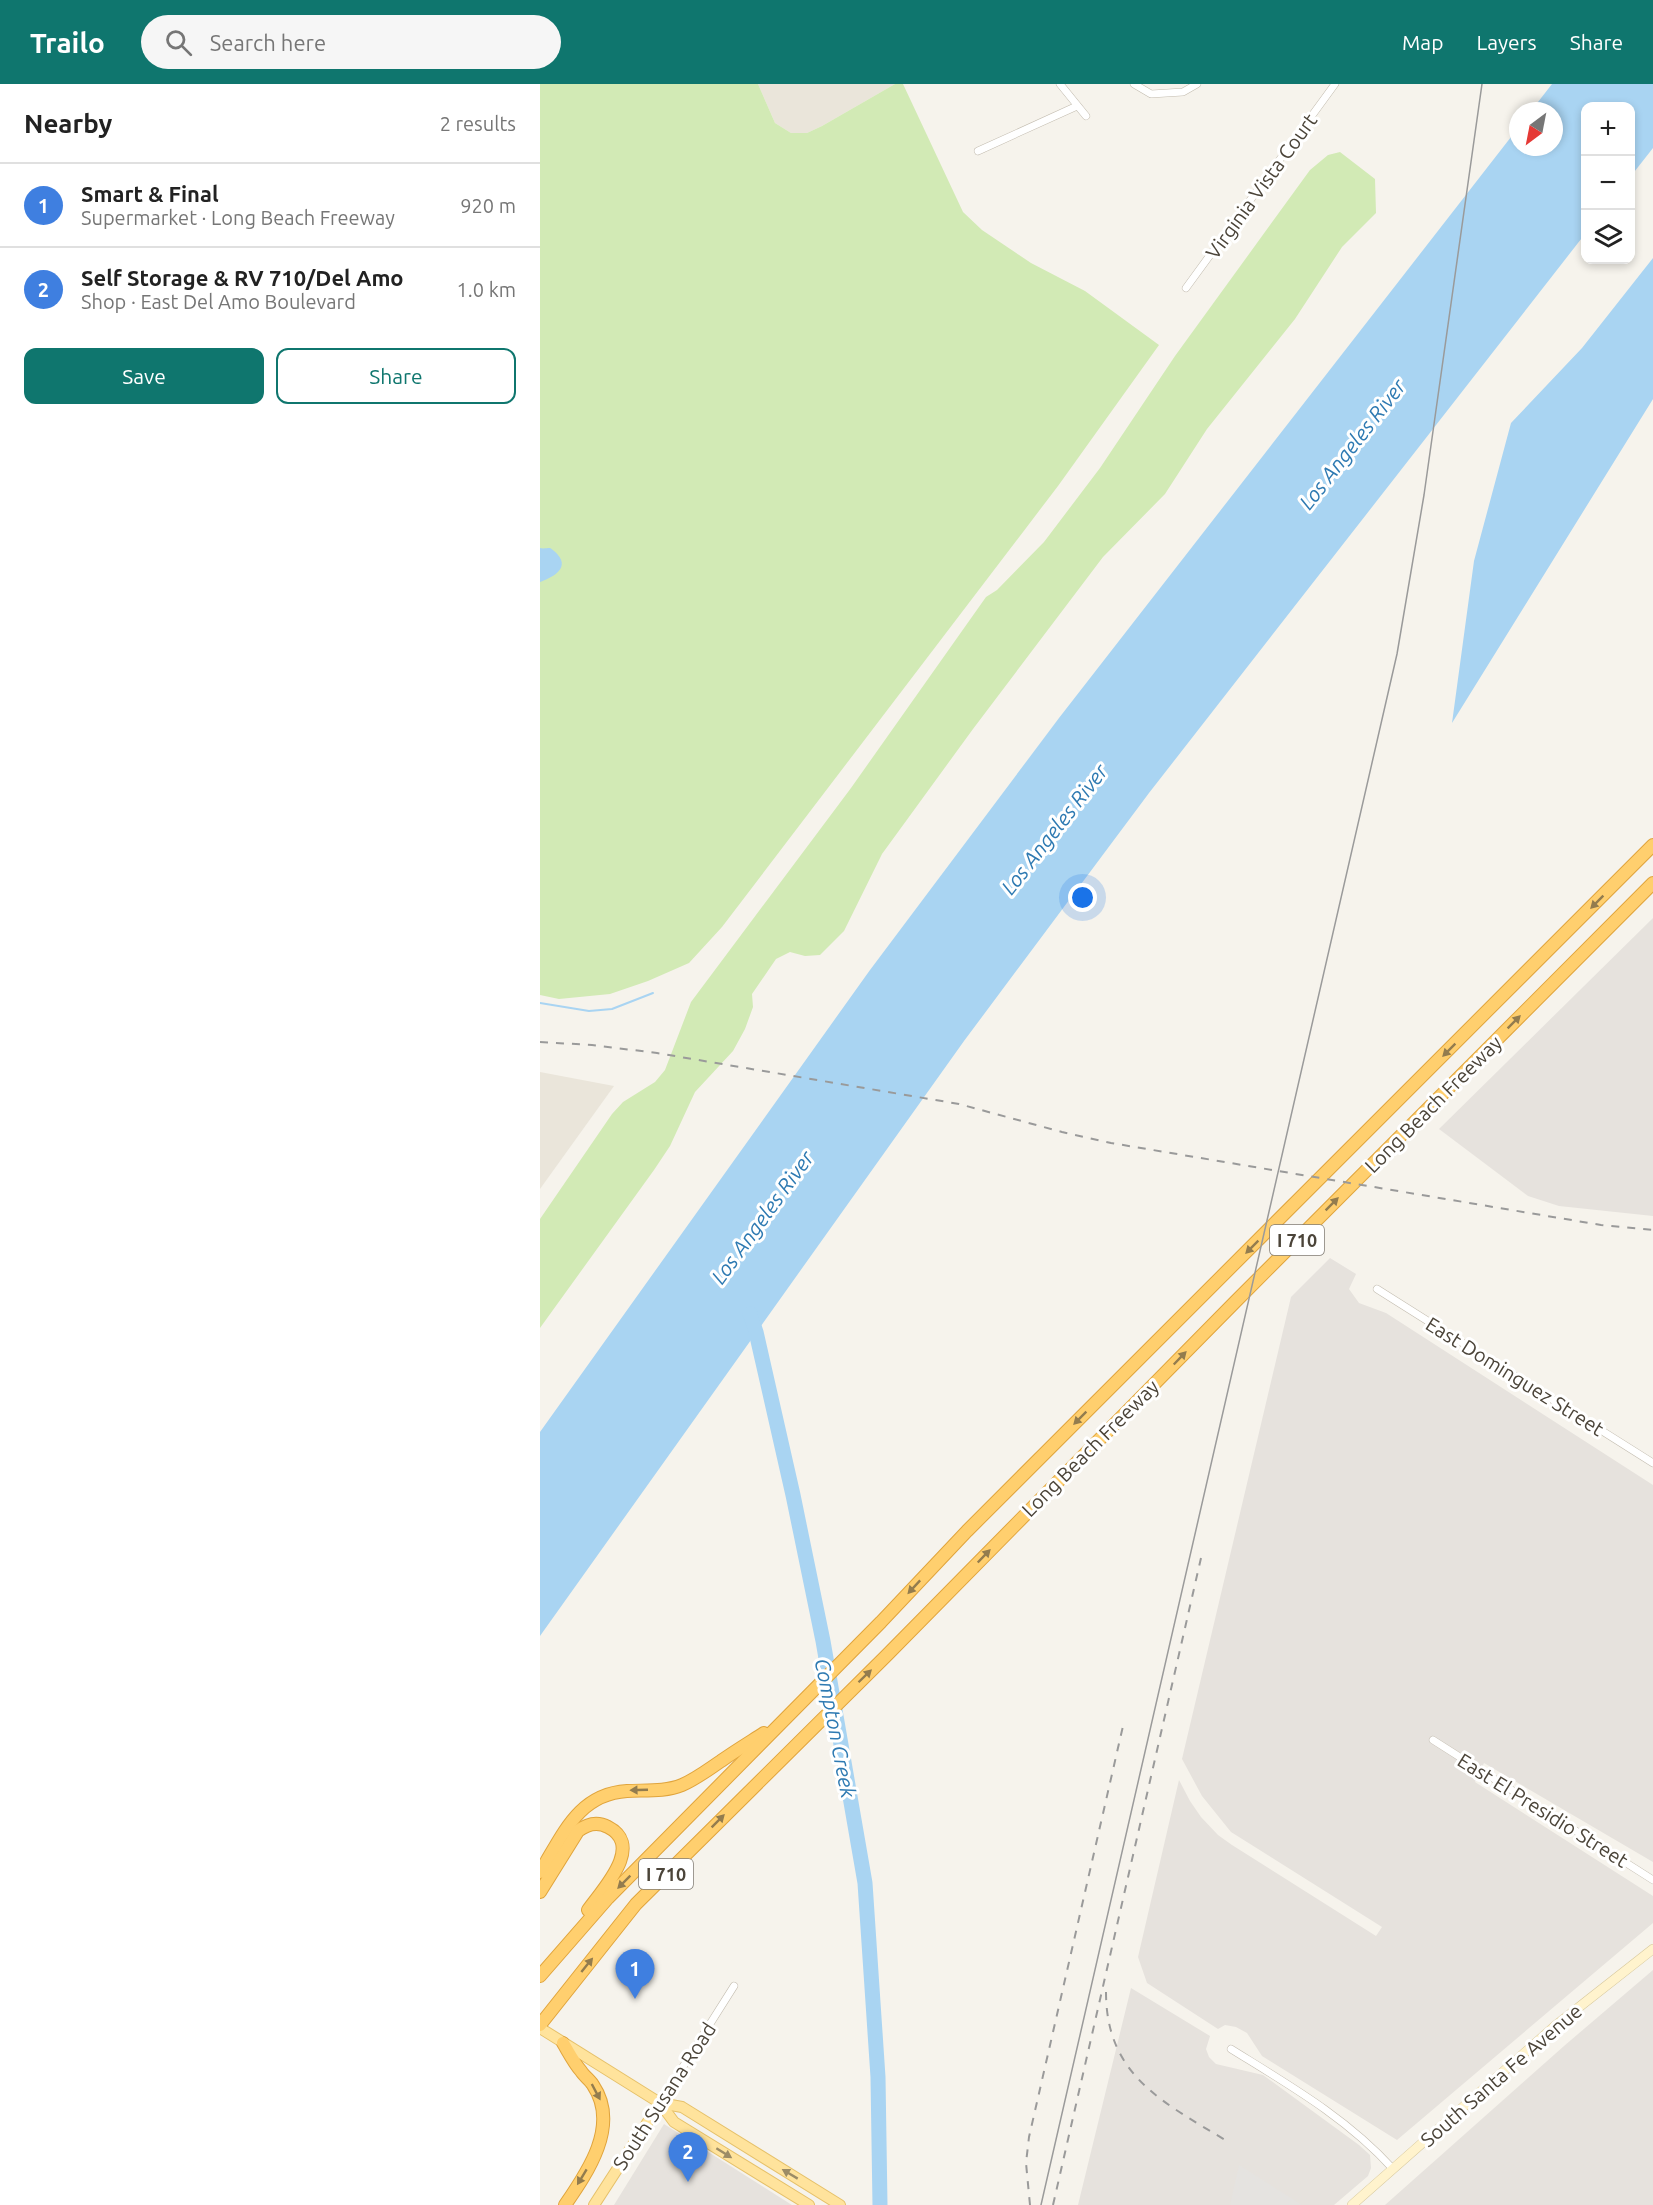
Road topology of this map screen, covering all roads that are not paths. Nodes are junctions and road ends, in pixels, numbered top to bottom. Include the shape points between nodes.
1 (1060, 84) edge
2 (1134, 84) edge
3 (1197, 84) edge
4 (1335, 84) edge
5 (1077, 106) junction
6 (1086, 116) dead end
7 (978, 151) dead end
8 (1186, 288) dead end
9 (1653, 845) edge
10 (1653, 883) edge
11 (1377, 1289) dead end
12 (1653, 1463) edge
13 (783, 1721) junction
14 (1433, 1740) dead end
15 (540, 1872) edge
16 (1653, 1880) edge
17 (540, 1892) edge
18 (1653, 1949) edge
19 (557, 1954) junction
20 (540, 1976) edge
21 (734, 1986) dead end
22 (540, 2027) edge
23 (563, 2043) junction
24 (1231, 2049) dead end
25 (660, 2103) junction
26 (1393, 2169) junction
27 (565, 2205) edge
28 (594, 2205) edge
29 (808, 2205) edge
30 (840, 2205) edge
31 (1352, 2205) edge

1 - 5 street
2 - 3 street via 1151,94 1183,92
4 - 8 street, Virginia Vista Court
5 - 6 street
5 - 7 street
9 -> 13 highway, Long Beach Freeway / I 710 via 967,1531
22 -> 10 highway, Long Beach Freeway / I 710 via 636,1904
11 - 12 street, East Dominguez Street
13 -> 15 highway via 681,1786 610,1792 596,1798 582,1808
13 -> 19 highway, Long Beach Freeway / I 710
14 - 16 street, East El Presidio Street
17 - 19 highway via 586,1824 604,1824 620,1836 623,1855 619,1866
18 - 26 main road, South Santa Fe Avenue via 1555,2026
19 - 20 highway, Long Beach Freeway / I 710
21 - 25 street, South Susana Road
22 - 23 main road
23 - 25 main road
23 -> 27 highway via 593,2085 604,2119 598,2148
24 - 26 street via 1339,2118
25 - 28 main road, South Susana Road
25 -> 29 main road via 674,2122
30 -> 25 main road via 682,2107
26 - 31 main road, South Santa Fe Avenue

